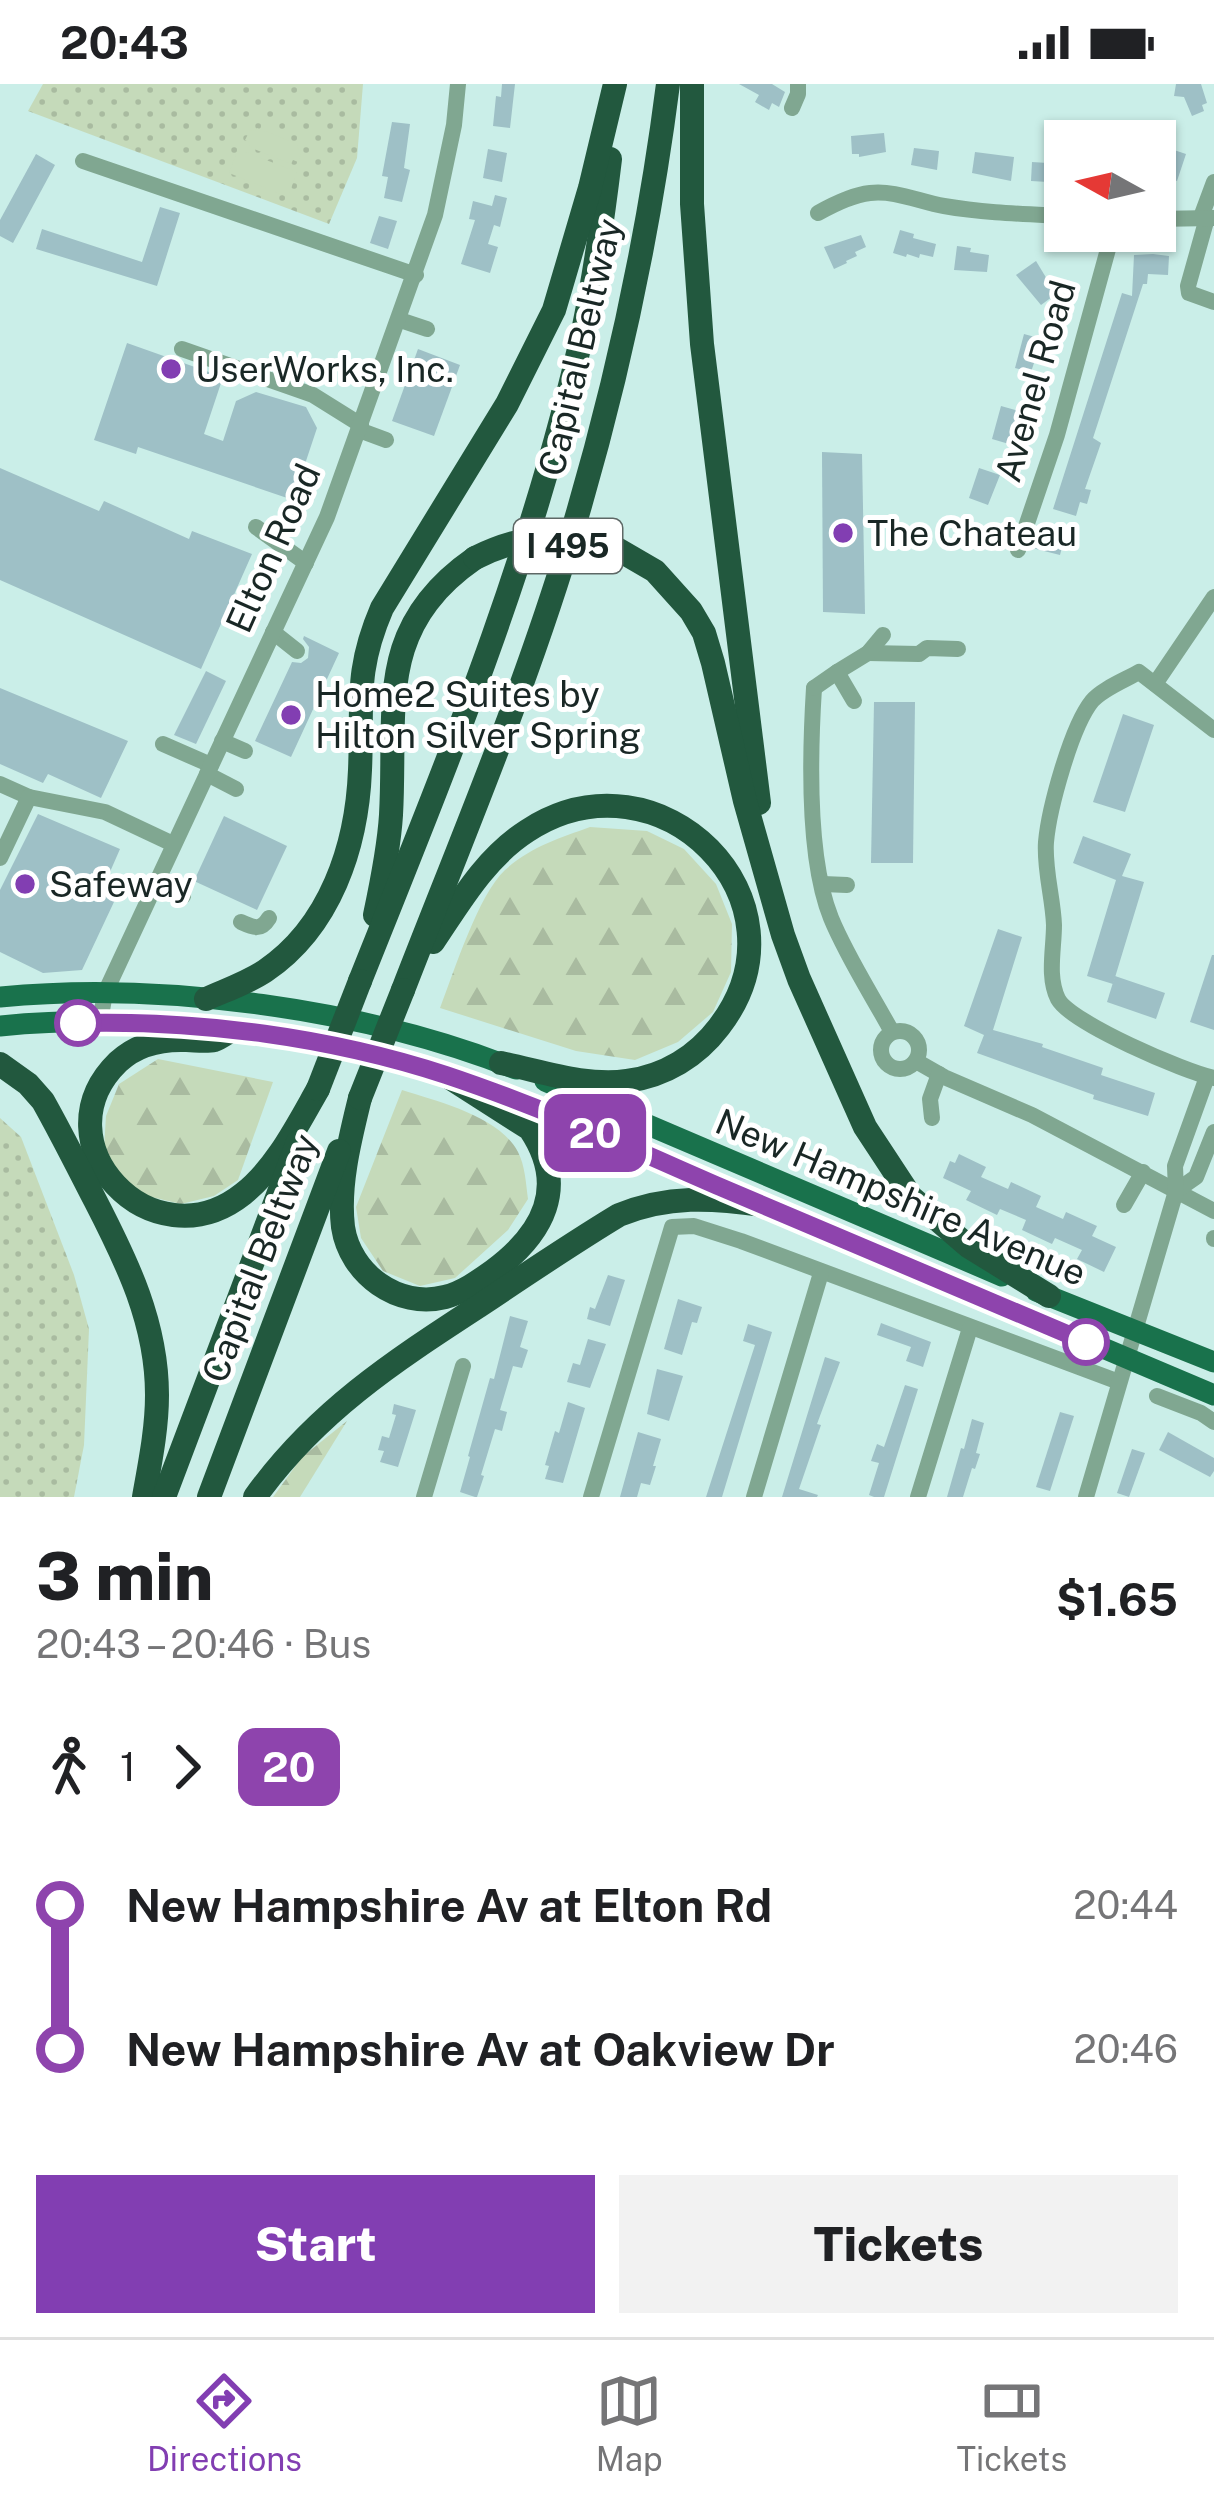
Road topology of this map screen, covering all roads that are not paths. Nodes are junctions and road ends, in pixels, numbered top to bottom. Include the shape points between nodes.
1 (458, 84) edge
2 (618, 84) edge
3 (668, 84) edge
4 (692, 84) edge
5 (798, 84) edge
6 (792, 108) dead end
7 (82, 161) dead end
8 (1214, 182) edge
9 (818, 213) dead end
10 (1044, 215) edge
11 (1176, 218) edge
12 (1208, 218) edge
13 (1107, 252) edge
14 (416, 274) junction
15 (1214, 302) edge
16 (400, 320) junction
17 (427, 329) dead end
18 (182, 349) dead end
19 (360, 427) junction
20 (386, 440) dead end
21 (346, 468) junction
22 (366, 477) dead end
23 (256, 527) dead end
24 (1018, 550) dead end
25 (306, 563) junction
26 (1214, 597) edge
27 (273, 632) junction
28 (883, 635) dead end
29 (958, 649) dead end
30 (297, 651) dead end
31 (868, 653) junction
32 (837, 672) junction
33 (1155, 684) junction
34 (854, 701) dead end
35 (1214, 730) edge
36 (222, 741) junction
37 (164, 744) dead end
38 (245, 751) dead end
39 (209, 770) junction
40 (0, 784) edge
41 (236, 789) dead end
42 (29, 797) junction
43 (173, 844) junction
44 (0, 858) edge
45 (156, 882) junction
46 (824, 893) junction
47 (848, 893) dead end
48 (183, 896) dead end
49 (269, 918) dead end
50 (241, 922) dead end
51 (783, 935) junction
52 (361, 981) junction
53 (403, 990) junction
54 (5, 992) edge
55 (105, 993) junction
56 (206, 999) junction
57 (100, 1022) junction
58 (0, 1026) edge
59 (230, 1031) junction
60 (892, 1032) junction
61 (916, 1061) junction
62 (501, 1063) junction
63 (0, 1064) edge
64 (939, 1074) junction
65 (447, 1076) junction
66 (1211, 1078) edge
67 (318, 1089) junction
68 (360, 1098) junction
69 (932, 1118) dead end
70 (1214, 1132) edge
71 (1143, 1172) junction
72 (1176, 1191) junction
73 (763, 1205) junction
74 (1124, 1205) dead end
75 (1214, 1211) edge
76 (821, 1273) junction
77 (1048, 1296) junction
78 (970, 1328) junction
79 (1134, 1332) junction
80 (1126, 1359) junction
81 (1214, 1362) edge
82 (464, 1366) dead end
83 (1120, 1382) junction
84 (1214, 1395) edge
85 (1157, 1396) dead end
86 (1214, 1422) edge
87 (144, 1497) edge
88 (164, 1497) edge
89 (209, 1497) edge
90 (255, 1497) edge
91 (424, 1497) edge
92 (591, 1497) edge
93 (754, 1497) edge
94 (918, 1497) edge
95 (1086, 1497) edge

1 - 14 street, Elton Road
2 - 52 highway, Capital Beltway / I 495 via 592,284 557,433 489,652
2 - 56 highway via 554,310 370,635 354,822 324,910 266,971
3 - 53 highway, Capital Beltway / I 495 via 623,344 567,550
4 - 51 highway via 702,344
5 - 6 street
7 - 14 street
8 - 12 street
9 - 10 street via 869,193
11 - 12 street
12 - 15 street via 1188,286
13 - 24 street, Avenel Road
14 - 16 street, Elton Road
16 - 17 street
16 - 19 street, Elton Road
18 - 19 street via 313,395
19 - 20 street
19 - 21 street, Elton Road
21 - 22 street
21 - 25 street, Elton Road
23 - 25 street
25 - 27 street, Elton Road
26 - 33 street
27 - 30 street
27 - 36 street, Elton Road
28 - 31 street
29 - 31 street
31 - 32 street
32 - 34 street
32 - 46 street via 808,683
33 - 35 street
33 - 66 street via 1139,672 1094,698 1076,731 1046,844 1052,969 1059,1000 1080,1021
36 - 38 street
36 - 39 street, Elton Road
37 - 39 street
39 - 41 street
39 - 43 street, Elton Road
40 - 42 street
42 - 43 street via 105,812
42 - 44 street
43 - 45 street, Elton Road
45 - 48 street
45 - 55 street, Elton Road
46 - 47 street
46 - 60 street
49 - 50 street via 258,928
51 - 52 highway, bridge via 692,611 655,571 612,547 540,536 497,547 450,574 403,642 388,844
51 - 77 highway via 865,1126 911,1196 968,1246
52 - 67 highway, Capital Beltway / I 495, bridge
53 - 62 highway via 487,866 550,818 628,806 675,822 711,848 743,903 748,947 738,996 709,1040 668,1070 625,1082
53 - 68 highway, Capital Beltway / I 495, bridge
54 - 55 main road, New Hampshire Avenue
55 - 56 main road, New Hampshire Avenue
55 - 57 street, Elton Road
56 - 62 main road, New Hampshire Avenue via 364,1023
57 - 58 main road, New Hampshire Avenue
57 - 59 main road, New Hampshire Avenue
59 - 65 main road, New Hampshire Avenue
59 - 67 highway via 213,1041 147,1044 104,1077 92,1143 127,1198 169,1216 229,1204 281,1151
60 - 61 street via 913,1035
60 - 61 street via 881,1049 886,1062 905,1068
61 - 64 street
62 - 77 main road, New Hampshire Avenue
63 - 87 highway via 43,1100 140,1297 157,1395
64 - 69 street
64 - 71 street
65 - 68 highway via 530,1129 549,1181 531,1237 487,1276 444,1298 413,1299 382,1287 349,1247 344,1192
65 - 73 main road, New Hampshire Avenue
66 - 72 street via 1174,1166
67 - 88 highway, Capital Beltway / I 495
68 - 89 highway, Capital Beltway / I 495
70 - 72 street via 1196,1177
71 - 72 street
71 - 74 street
72 - 75 street
72 - 79 street
73 - 80 main road, New Hampshire Avenue
73 - 90 highway via 693,1197 619,1215 371,1377 297,1444
76 - 78 street
76 - 92 street via 741,1240 671,1228
76 - 93 street
77 - 79 main road, New Hampshire Avenue
78 - 83 street
78 - 94 street
79 - 80 street
79 - 81 main road, New Hampshire Avenue
80 - 83 street
80 - 84 main road, New Hampshire Avenue
82 - 91 street
83 - 95 street
85 - 86 street

